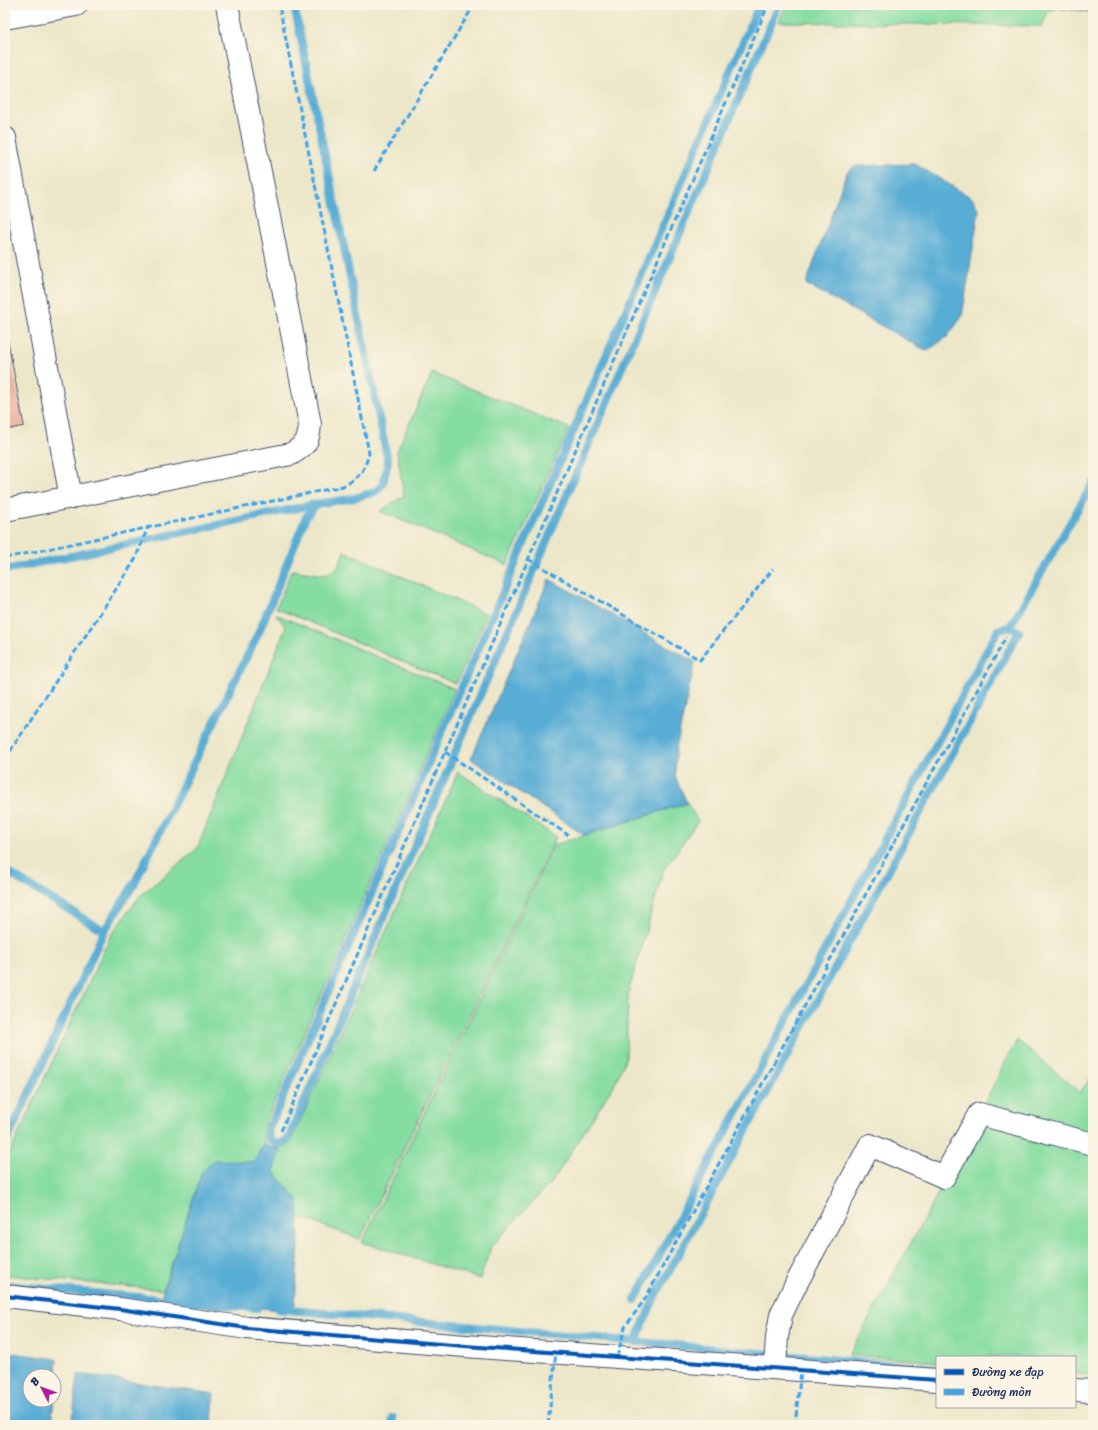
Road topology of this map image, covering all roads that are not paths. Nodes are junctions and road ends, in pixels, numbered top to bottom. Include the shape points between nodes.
1 (76, 5) edge
2 (227, 5) edge
3 (5, 18) edge
4 (5, 138) edge
5 (71, 498) junction
6 (5, 510) edge
7 (1093, 1144) edge
8 (5, 1296) edge
9 (774, 1368) junction
10 (936, 1380) edge
11 (1076, 1390) edge
12 (1093, 1392) edge

1 - 3 street
2 - 5 street via 310,424 309,435 303,446 291,454
4 - 5 street
5 - 6 street
7 - 9 street via 979,1114 944,1177 870,1145 781,1315
8 - 9 street via 120,1309 247,1328
9 - 10 street
11 - 12 street

